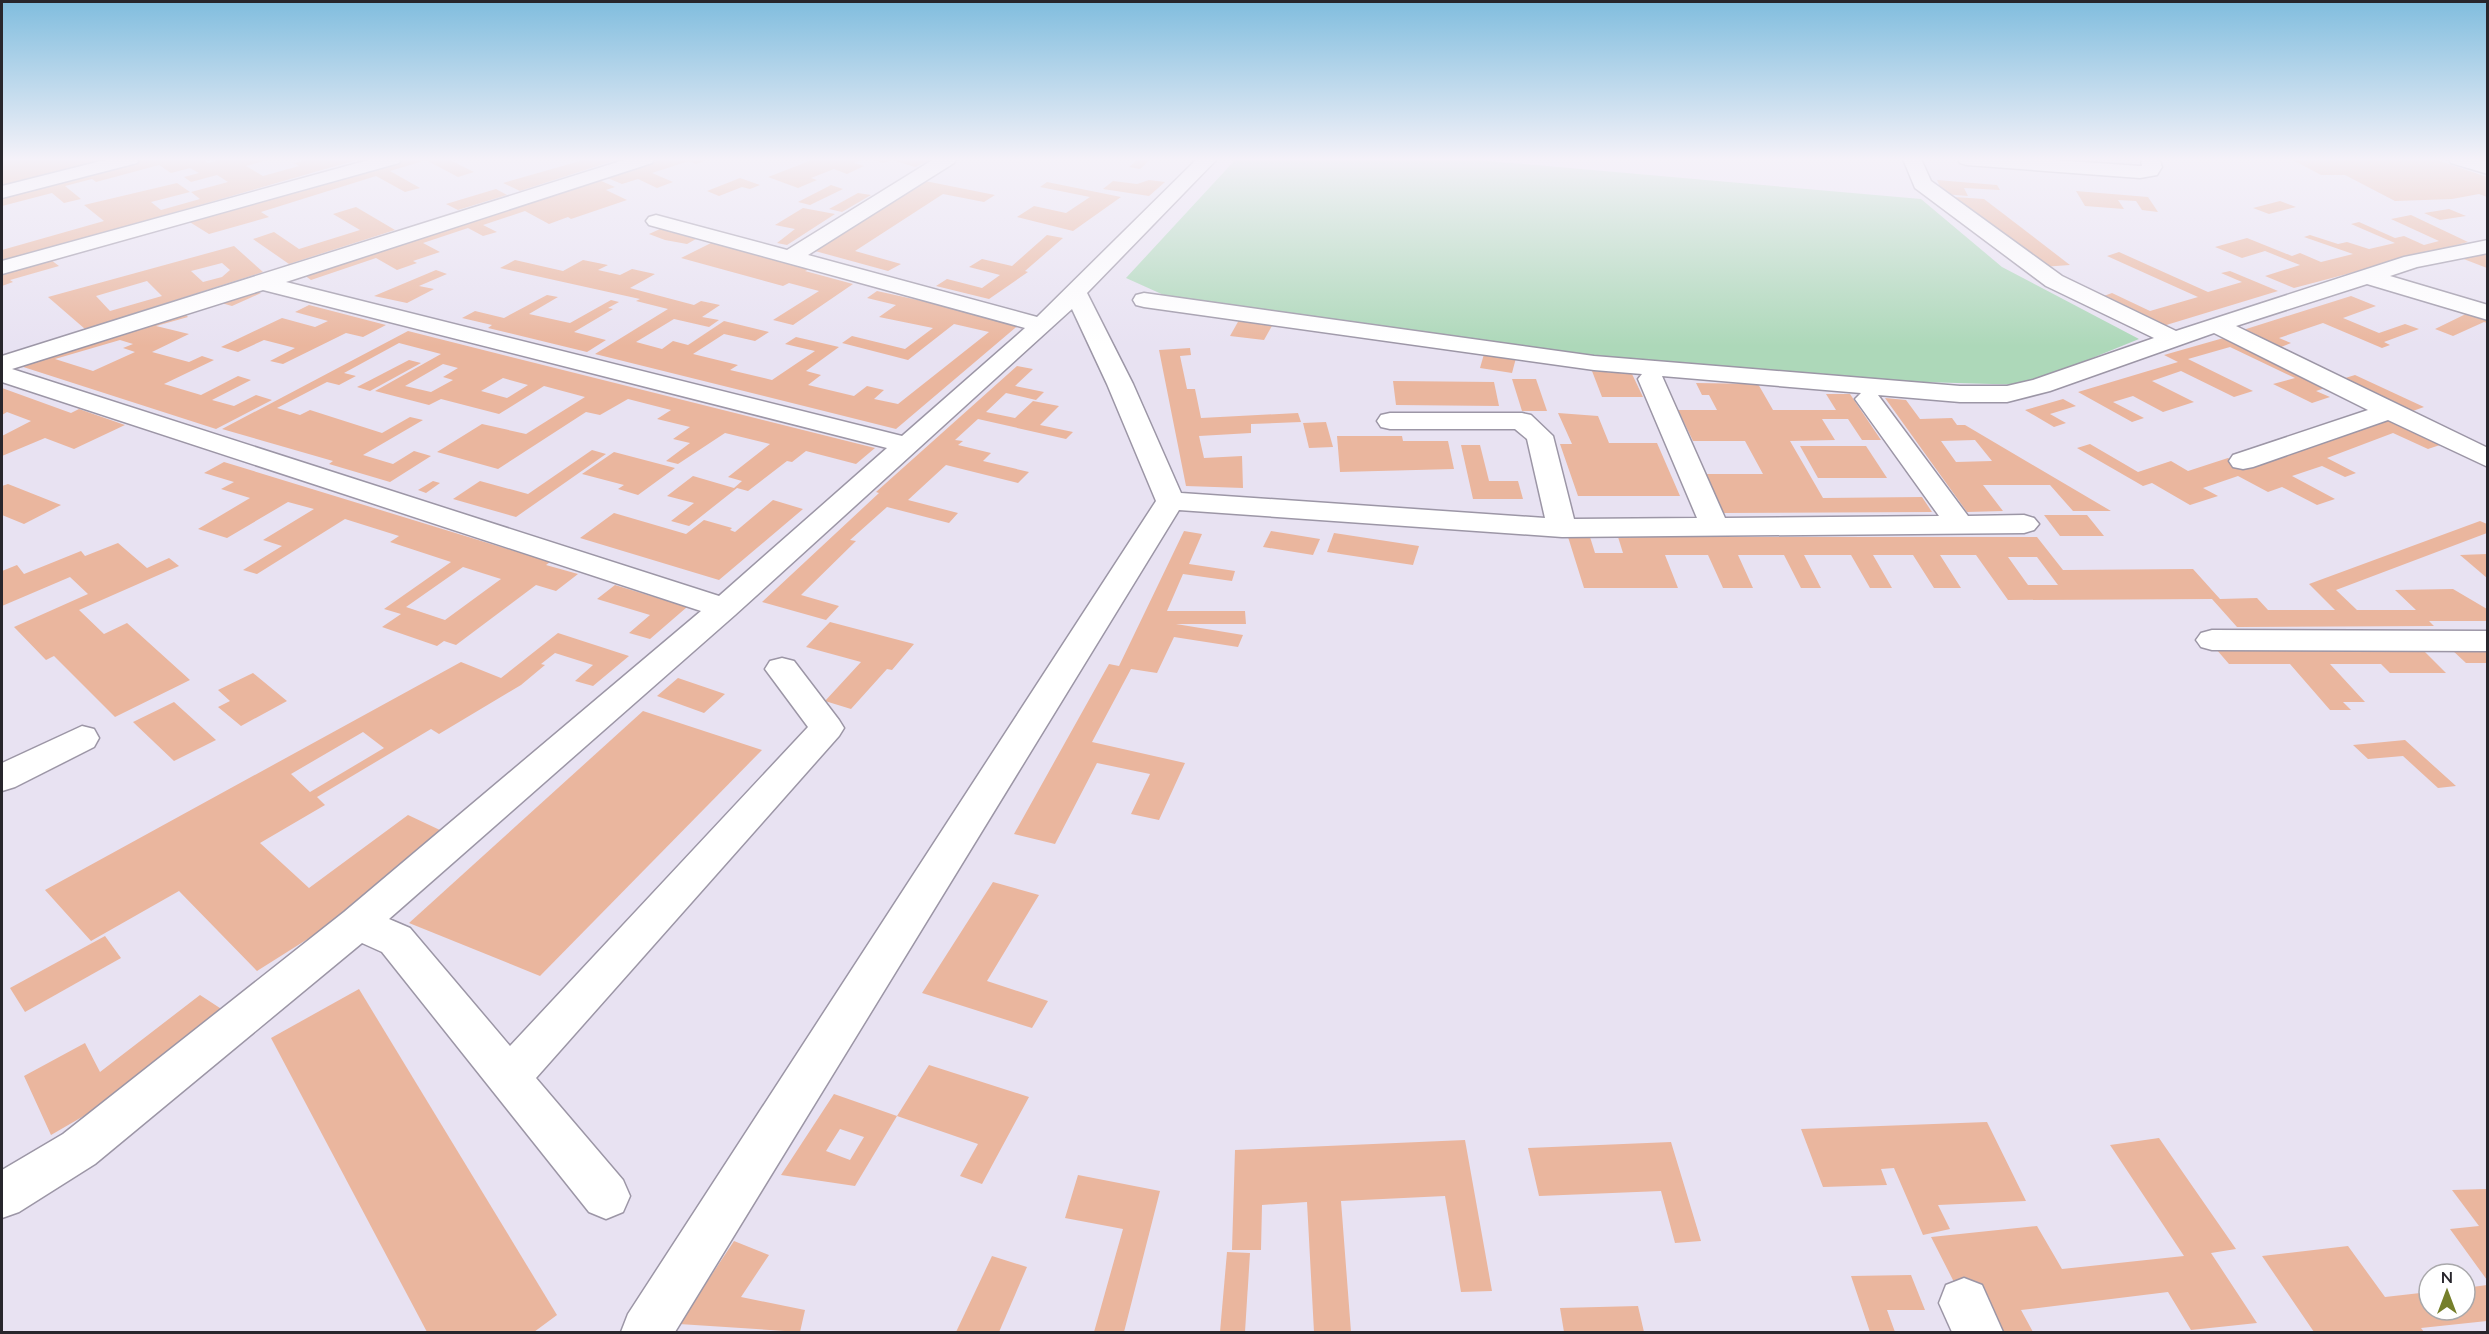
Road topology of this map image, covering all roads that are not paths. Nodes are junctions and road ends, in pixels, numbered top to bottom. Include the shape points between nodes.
1 (169, 221) edge
2 (453, 221) edge
3 (657, 221) edge
4 (846, 221) edge
5 (1142, 221) edge
6 (1974, 221) edge
7 (2487, 246) edge
8 (790, 256) junction
9 (2, 268) edge
10 (2369, 277) junction
11 (262, 283) junction
12 (1076, 293) junction
13 (1144, 300) dead end
14 (2487, 313) edge
15 (1042, 325) junction
16 (2215, 325) junction
17 (2174, 339) junction
18 (2, 364) edge
19 (2, 374) edge
20 (1651, 379) dead end
21 (1868, 399) dead end
22 (2390, 411) junction
23 (1390, 421) dead end
24 (906, 445) junction
25 (2487, 459) edge
26 (2243, 461) dead end
27 (1170, 501) junction
28 (2024, 524) dead end
29 (1960, 525) junction
30 (1714, 527) junction
31 (1562, 528) junction
32 (724, 608) junction
33 (2212, 640) dead end
34 (2487, 641) edge
35 (782, 669) dead end
36 (82, 738) dead end
37 (2, 778) edge
38 (358, 923) junction
39 (509, 1077) junction
40 (2, 1196) edge
41 (606, 1196) dead end
42 (646, 1332) edge

1 - 9 street
2 - 11 street
3 - 8 street
4 - 8 street
5 - 12 street
6 - 17 street via 2054,281
7 - 10 street via 2412,262
8 - 15 street
10 - 14 street
10 - 16 street
11 - 18 street
11 - 24 street
12 - 15 street
12 - 27 street
13 - 17 street via 1594,363 1960,394 2007,394 2041,386
15 - 24 street
16 - 17 street
16 - 22 street
19 - 32 street
20 - 30 street
21 - 29 street
22 - 25 street
22 - 26 street
23 - 31 street via 1522,421 1540,436
24 - 32 street
27 - 31 street
27 - 42 street
28 - 29 street
29 - 30 street
30 - 31 street
32 - 38 street
33 - 34 street
35 - 39 street via 827,728
36 - 37 street
38 - 39 street via 396,940
38 - 40 street via 79,1149
39 - 41 street

